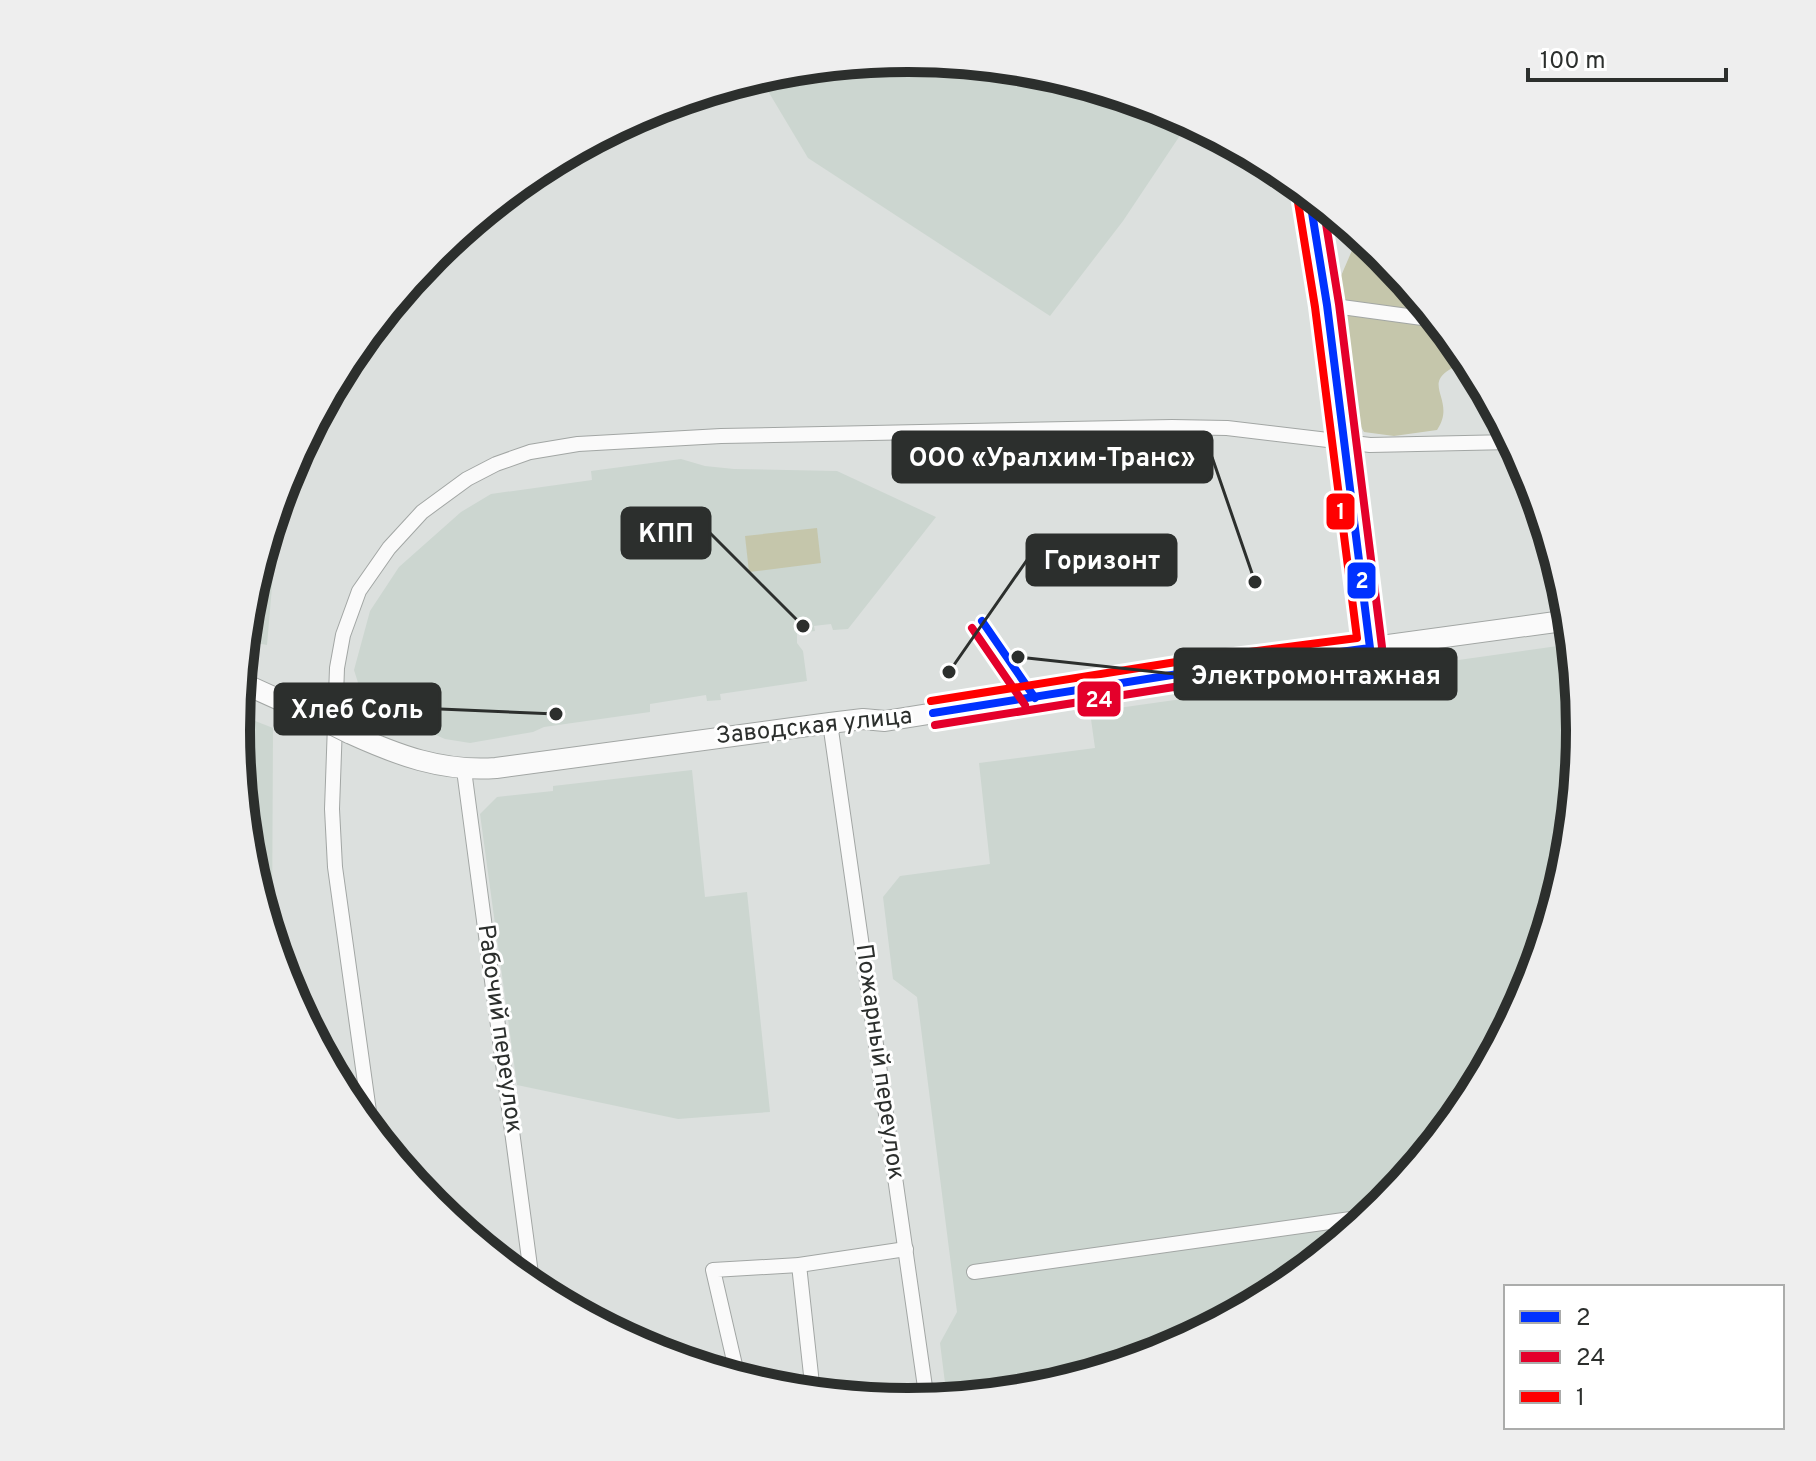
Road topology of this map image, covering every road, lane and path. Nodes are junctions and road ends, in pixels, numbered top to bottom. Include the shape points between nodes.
1 (1312, 210) edge
2 (1327, 305) junction
3 (1420, 318) edge
4 (1500, 442) edge
5 (1557, 622) edge
6 (1370, 648) junction
7 (251, 687) edge
8 (830, 723) junction
9 (464, 770) junction
10 (368, 1107) edge
11 (1349, 1219) edge
12 (906, 1249) junction
13 (799, 1265) junction
14 (530, 1270) edge
15 (974, 1272) dead end
16 (735, 1366) edge
17 (812, 1381) edge
18 (925, 1389) edge

1 - 2 street
2 - 3 street
2 - 6 street, bridge
4 - 10 street via 1370,445 1172,427 721,436 548,448 513,457 467,479 410,523 369,575 352,606 337,668 335,867
5 - 6 street, Заводская улица
6 - 8 street, Заводская улица via 885,721
7 - 9 street, Заводская улица, bridge via 401,756
8 - 9 street, Заводская улица
8 - 12 street, Пожарный переулок
9 - 14 street, Рабочий переулок
11 - 15 street
12 - 13 street
12 - 18 street, Пожарный переулок
13 - 16 street via 713,1270
13 - 17 street

